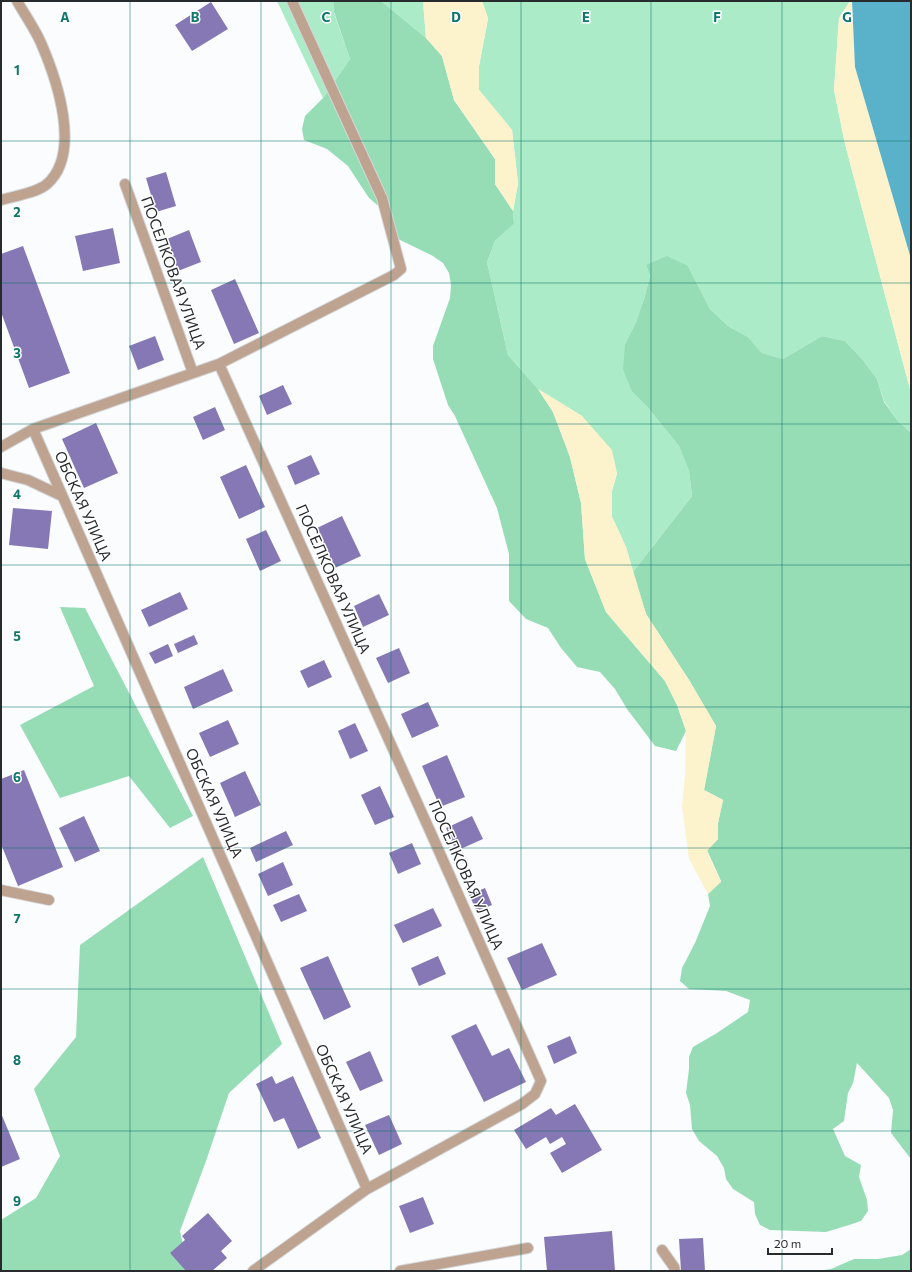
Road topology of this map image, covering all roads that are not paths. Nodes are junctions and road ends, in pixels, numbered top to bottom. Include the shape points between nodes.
1 (17, 1) edge
2 (292, 1) edge
3 (126, 184) dead end
4 (1, 200) edge
5 (219, 364) junction
6 (193, 373) junction
7 (33, 429) junction
8 (1, 447) edge
9 (1, 473) edge
10 (62, 496) junction
11 (1, 890) edge
12 (49, 900) dead end
13 (367, 1189) junction
14 (528, 1248) dead end
15 (662, 1250) dead end
16 (253, 1271) edge
17 (400, 1271) edge
18 (675, 1271) edge

1 - 4 street via 41,42 59,93 66,142 61,167 47,185
2 - 5 street via 382,198 401,269 394,275
3 - 6 street, ПОСЕЛКОВАЯ УЛИЦА
5 - 6 street
5 - 13 street, ПОСЕЛКОВАЯ УЛИЦА via 541,1081 535,1094 522,1104
6 - 7 street
7 - 8 street
7 - 10 street, ОБСКАЯ УЛИЦА
9 - 10 street via 28,480
10 - 13 street, ОБСКАЯ УЛИЦА
11 - 12 street
13 - 16 street, ПОСЕЛКОВАЯ УЛИЦА
14 - 17 street
15 - 18 street

